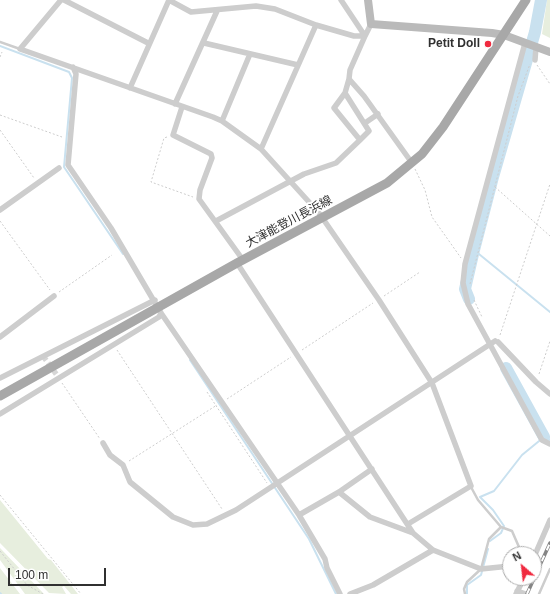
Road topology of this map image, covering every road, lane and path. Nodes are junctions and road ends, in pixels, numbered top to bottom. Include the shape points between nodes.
1 (62, 0) edge
2 (169, 0) edge
3 (341, 0) edge
4 (368, 0) edge
5 (526, 0) edge
6 (216, 11) junction
7 (371, 24) junction
8 (316, 25) junction
9 (504, 35) junction
10 (365, 36) junction
11 (0, 42) edge
12 (148, 43) junction
13 (204, 43) junction
14 (525, 43) junction
15 (536, 47) junction
16 (20, 49) junction
17 (2, 52) dead end
18 (550, 52) edge
19 (250, 54) junction
20 (0, 57) edge
21 (535, 60) junction
22 (298, 65) junction
23 (73, 67) junction
24 (349, 79) junction
25 (550, 84) edge
26 (130, 88) junction
27 (345, 94) junction
28 (176, 104) junction
29 (182, 107) junction
30 (378, 114) junction
31 (0, 115) edge
32 (222, 121) junction
33 (365, 123) junction
34 (0, 130) edge
35 (173, 136) junction
36 (62, 137) dead end
37 (360, 140) junction
38 (261, 149) junction
39 (412, 163) junction
40 (59, 168) dead end
41 (290, 181) junction
42 (38, 183) junction
43 (550, 184) edge
44 (495, 186) junction
45 (199, 199) junction
46 (0, 210) edge
47 (322, 217) junction
48 (0, 221) edge
49 (216, 221) junction
50 (537, 224) junction
51 (550, 236) edge
52 (112, 255) dead end
53 (240, 261) junction
54 (465, 264) junction
55 (420, 272) dead end
56 (469, 290) dead end
57 (54, 296) junction
58 (472, 296) dead end
59 (379, 300) junction
60 (158, 307) junction
61 (485, 322) dead end
62 (0, 337) edge
63 (496, 341) junction
64 (550, 341) edge
65 (114, 345) junction
66 (489, 345) junction
67 (297, 353) junction
68 (0, 378) edge
69 (59, 378) junction
70 (536, 382) junction
71 (432, 383) junction
72 (550, 394) edge
73 (0, 396) edge
74 (223, 401) junction
75 (0, 414) edge
76 (172, 434) junction
77 (351, 436) junction
78 (103, 444) joint
79 (550, 444) edge
80 (123, 465) junction
81 (372, 469) junction
82 (274, 486) junction
83 (471, 486) junction
84 (339, 492) junction
85 (0, 495) edge
86 (299, 515) junction
87 (226, 516) junction
88 (550, 520) edge
89 (408, 524) junction
90 (503, 527) junction
91 (413, 533) junction
92 (519, 546) edge
93 (539, 546) edge
94 (433, 550) junction
95 (0, 551) edge
96 (502, 567) edge
97 (482, 569) junction
98 (550, 569) edge
99 (516, 593) edge
100 (43, 594) edge
101 (81, 594) edge
102 (340, 594) edge
103 (350, 594) edge
104 (465, 594) edge
105 (526, 594) edge
106 (539, 594) edge

1 - 12 street
1 - 16 street
2 - 6 street via 191,12
2 - 12 street
3 - 10 street
4 - 7 street
5 - 9 main road, 大津能登川長浜線
6 - 8 street via 229,7 256,6 275,9
6 - 13 street
7 - 9 street
7 - 10 street
8 - 10 street via 354,36
8 - 22 street
9 - 14 street
9 - 39 main road, 大津能登川長浜線 via 443,127
10 - 24 street via 350,70
11 - 16 lane
12 - 26 street
13 - 19 street
13 - 28 street
14 - 15 street
14 - 54 street
15 - 18 street
15 - 21 street
16 - 23 street
17 - 20 path
19 - 22 street
19 - 32 street
21 - 25 path
21 - 44 path via 530,64 518,96
22 - 38 street
23 - 26 street
23 - 60 street via 76,74 68,166 111,228
24 - 27 street
24 - 30 street
26 - 28 street
27 - 33 street
27 - 37 street via 334,108
28 - 29 street
29 - 32 street
29 - 35 street
30 - 33 street
30 - 39 street
31 - 36 path
32 - 38 street
33 - 37 street via 369,131
34 - 42 path
35 - 45 street via 211,154
35 - 45 path via 164,138 151,182
37 - 41 street via 336,163
38 - 41 street
39 - 47 main road, 大津能登川長浜線 via 387,183
39 - 54 path via 425,190 432,217
40 - 42 street
41 - 47 street
41 - 49 street
42 - 46 street
43 - 50 path
44 - 50 path
44 - 56 path
45 - 49 street
47 - 53 main road, 大津能登川長浜線
47 - 59 street
48 - 57 path
49 - 53 street
50 - 51 path
50 - 63 path
52 - 57 path
53 - 60 main road, 大津能登川長浜線
53 - 67 street
54 - 66 street via 463,283 468,304
55 - 59 path
57 - 62 street
58 - 61 path
59 - 67 path
59 - 71 street
60 - 65 street via 160,317
60 - 68 street
60 - 73 main road, 大津能登川長浜線
60 - 74 street
63 - 66 street
63 - 70 street
64 - 70 path
65 - 69 street
65 - 76 path
66 - 71 street
66 - 79 street via 542,440
67 - 74 path
67 - 77 street
69 - 75 street
69 - 78 path
70 - 72 street
71 - 77 street
71 - 83 street
74 - 82 street
76 - 80 path
76 - 82 path via 216,406
76 - 87 path
77 - 81 street
77 - 82 street
78 - 80 street via 110,455
80 - 87 street via 130,482 173,517 193,525 207,524
81 - 84 street
81 - 89 street
82 - 86 street
82 - 87 street
83 - 89 street
83 - 90 lane via 478,500
84 - 86 street
84 - 91 street via 370,517
85 - 101 path
86 - 102 street via 325,559
88 - 93 street
89 - 91 street
90 - 92 lane via 512,531
90 - 97 lane via 488,539
91 - 94 street
94 - 97 street
94 - 103 street via 373,585
95 - 100 path via 27,585
96 - 97 street
97 - 104 lane via 467,582
98 - 106 lane
99 - 105 street

